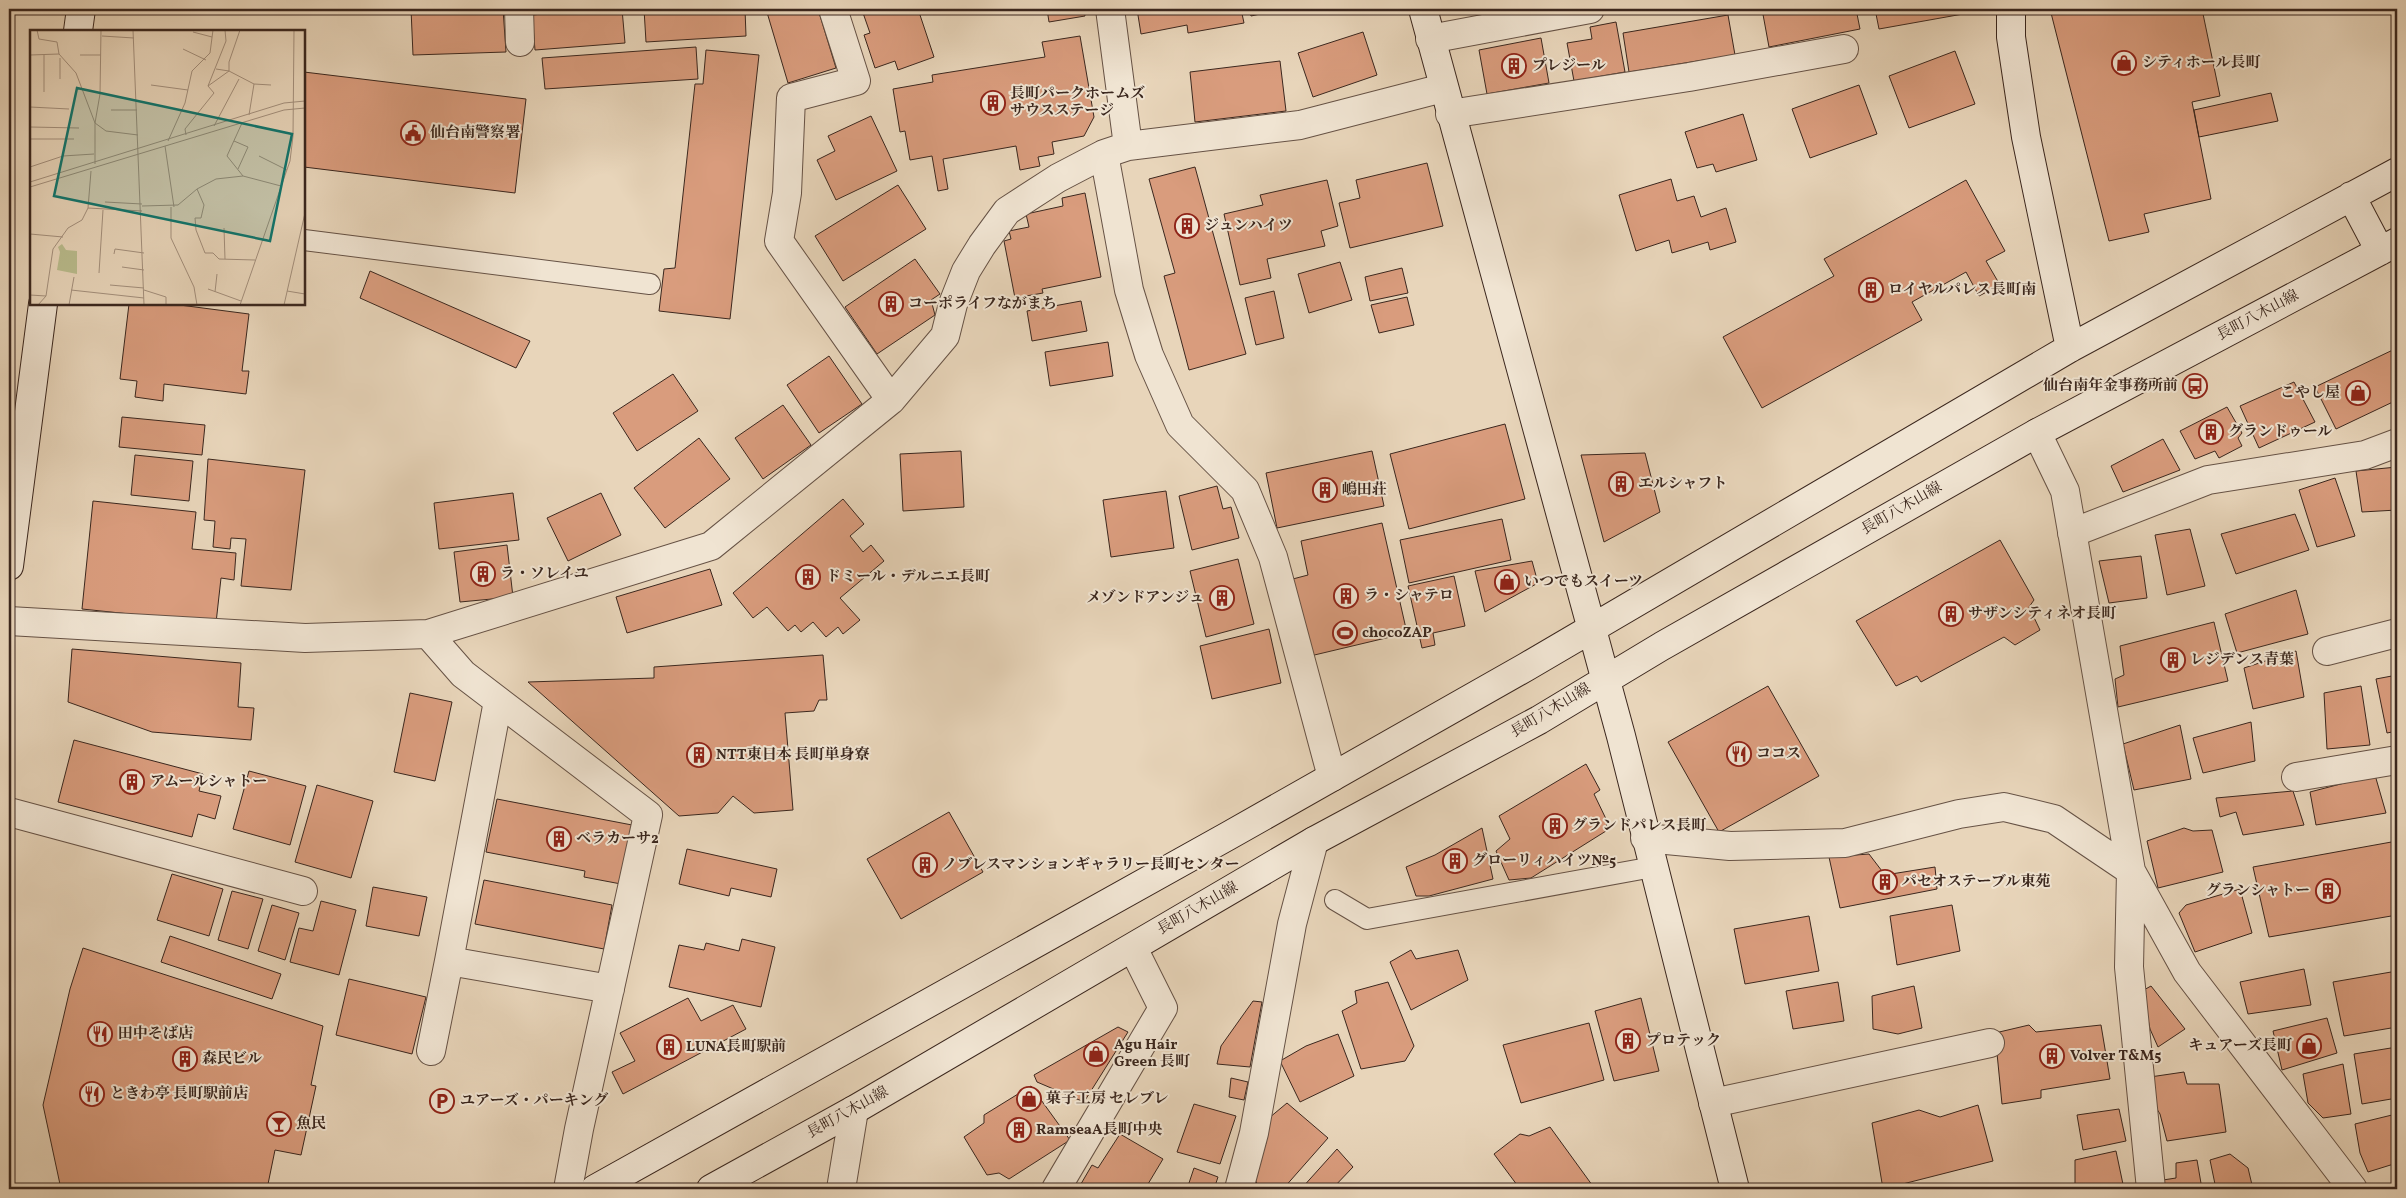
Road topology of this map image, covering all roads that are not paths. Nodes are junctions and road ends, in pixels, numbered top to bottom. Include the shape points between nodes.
1 (81, 9) edge
2 (519, 9) edge
3 (833, 9) edge
4 (1110, 9) edge
5 (1423, 9) edge
6 (1590, 9) edge
7 (2011, 9) edge
8 (78, 30) edge
9 (1430, 39) junction
10 (520, 42) dead end
11 (1844, 49) dead end
12 (1443, 88) junction
13 (1450, 114) junction
14 (1116, 150) junction
15 (2397, 172) edge
16 (2351, 196) junction
17 (305, 240) edge
18 (2389, 247) edge
19 (650, 284) dead end
20 (43, 305) edge
21 (2070, 348) junction
22 (891, 400) junction
23 (2037, 433) junction
24 (2397, 443) edge
25 (2072, 533) junction
26 (9, 566) edge
27 (9, 621) edge
28 (1591, 628) junction
29 (2397, 633) edge
30 (428, 634) junction
31 (2327, 651) dead end
32 (1604, 680) junction
33 (498, 701) junction
34 (2397, 760) edge
35 (1332, 777) junction
36 (2296, 777) dead end
37 (9, 812) edge
38 (1645, 838) junction
39 (1314, 841) junction
40 (1653, 867) junction
41 (2131, 871) junction
42 (303, 891) dead end
43 (1335, 900) dead end
44 (1133, 948) junction
45 (449, 961) junction
46 (610, 989) junction
47 (1990, 1043) dead end
48 (431, 1051) dead end
49 (1713, 1103) junction
50 (854, 1110) junction
51 (568, 1189) edge
52 (595, 1189) edge
53 (711, 1189) edge
54 (841, 1189) edge
55 (1056, 1189) edge
56 (1240, 1189) edge
57 (1735, 1189) edge
58 (2151, 1189) edge
59 (2352, 1189) edge

1 - 8 street
2 - 10 street
3 - 22 street via 856,81 791,98 787,193 779,241
4 - 14 street
5 - 9 street
6 - 9 street
7 - 21 street via 2026,137
9 - 12 street
11 - 13 street
12 - 13 street
12 - 14 street via 1300,125
13 - 28 street
14 - 22 street via 1058,178 1007,211 966,271 945,336
14 - 35 street via 1129,290 1149,355 1180,425 1245,490 1273,557
15 - 16 street
16 - 18 street
16 - 21 street
17 - 19 lane
18 - 23 street, 長町八木山線
20 - 26 street
21 - 28 street
22 - 30 street via 711,546
23 - 25 street via 2065,491
23 - 32 street, 長町八木山線
24 - 25 street via 2365,455 2208,480
25 - 41 street
27 - 30 street via 305,638
28 - 32 street
28 - 35 street
29 - 31 street
30 - 33 street via 463,674
32 - 38 street
32 - 39 street, 長町八木山線 via 1539,720
33 - 45 street
33 - 46 street via 648,814
34 - 36 street
35 - 52 street
37 - 42 street
38 - 40 street
38 - 41 street via 1730,846 1845,843 2004,806 2054,819
39 - 44 street, 長町八木山線
39 - 56 street via 1292,924 1254,1133
40 - 43 lane via 1368,919
40 - 49 street
41 - 58 street via 2129,967
41 - 59 street via 2187,972
44 - 50 street, 長町八木山線
44 - 55 street via 1163,1008
45 - 46 street
45 - 48 street
46 - 51 street
47 - 49 street
49 - 57 street
50 - 53 street, 長町八木山線
50 - 54 street

